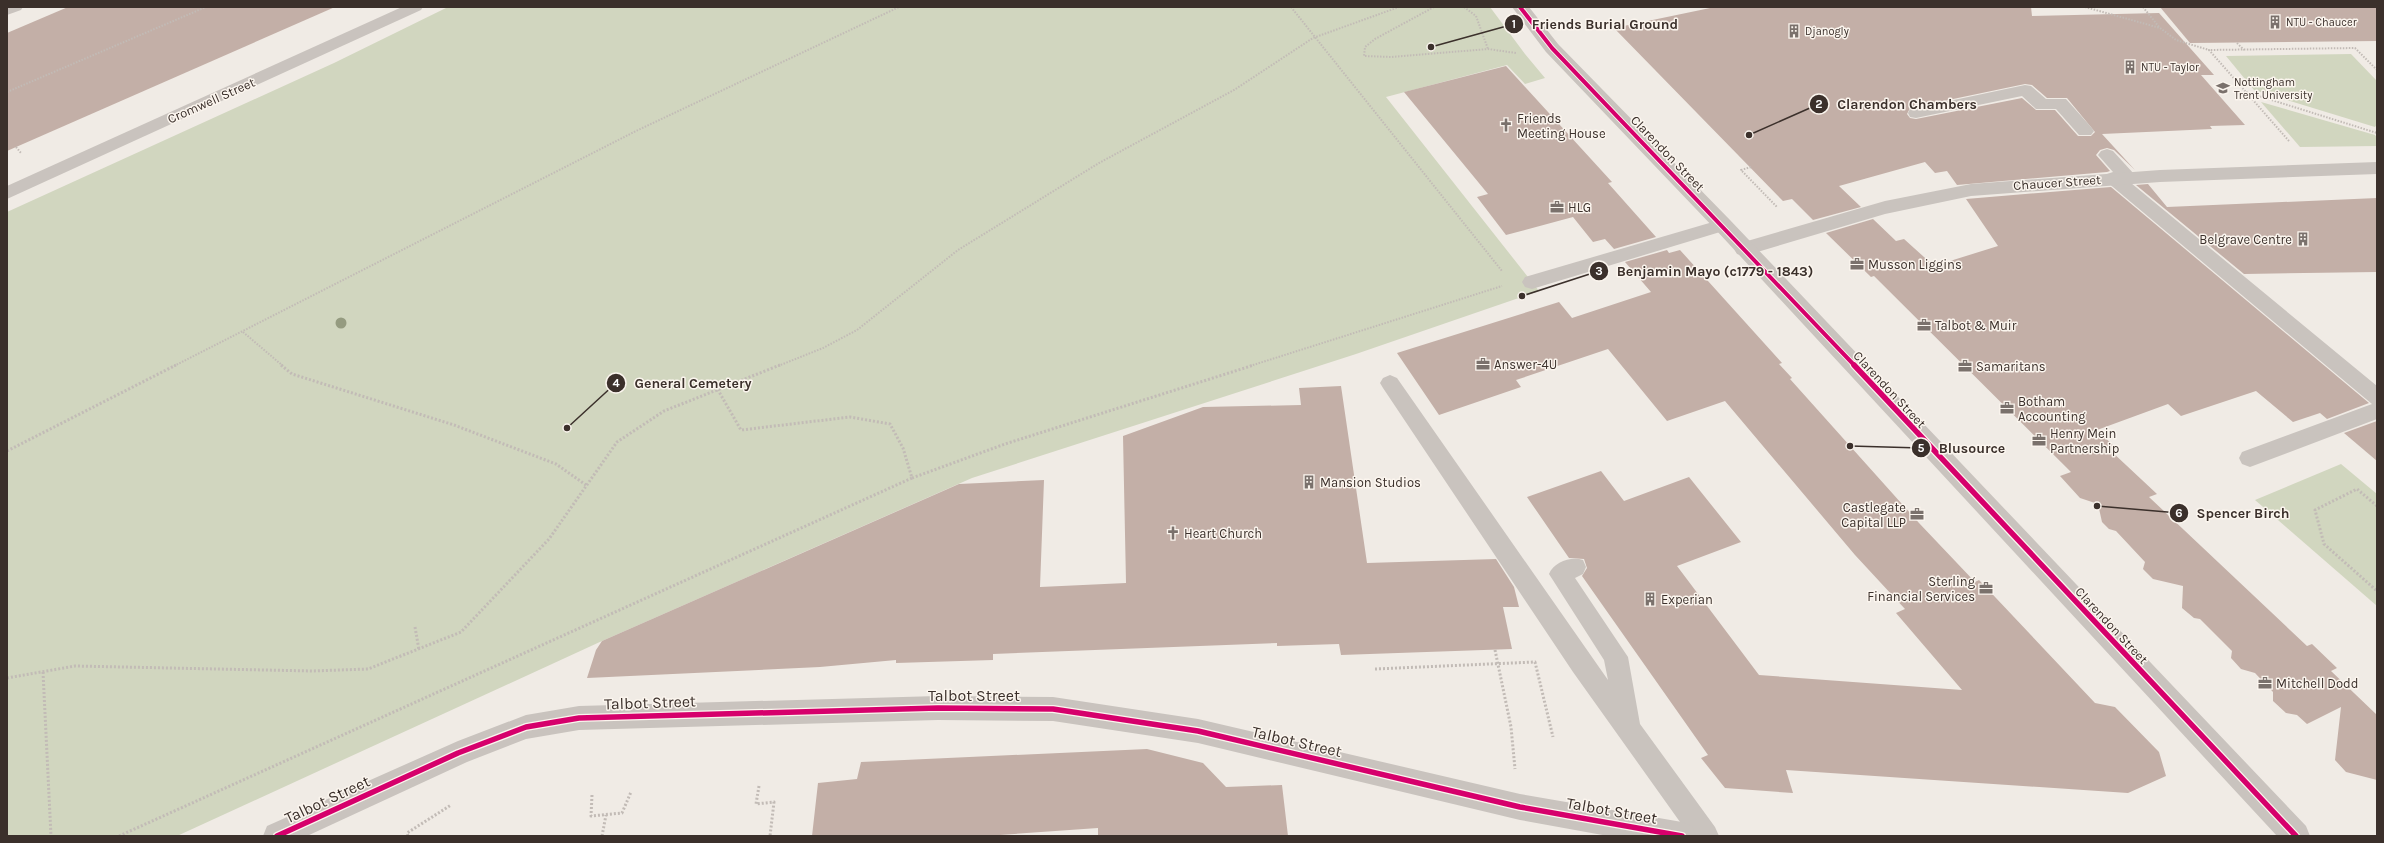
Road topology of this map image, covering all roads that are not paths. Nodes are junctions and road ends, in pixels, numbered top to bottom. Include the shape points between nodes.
1 (15, 7) edge
2 (415, 7) edge
3 (1520, 7) edge
4 (7, 10) edge
5 (1916, 113) dead end
6 (2085, 131) dead end
7 (2107, 155) dead end
8 (2377, 168) edge
9 (2121, 178) junction
10 (7, 193) edge
11 (1723, 225) junction
12 (1744, 249) junction
13 (1532, 282) road end
14 (1390, 383) dead end
15 (2377, 398) edge
16 (2377, 411) edge
17 (2250, 458) dead end
18 (1575, 567) dead end
19 (1629, 730) junction
20 (1611, 829) edge
21 (277, 836) edge
22 (1682, 836) edge
23 (1706, 836) edge
24 (2296, 836) edge

1 - 4 street
2 - 10 street, Cromwell Street
3 - 11 street, Clarendon Street via 1552,48
5 - 6 lane via 2025,90 2042,105 2060,104
7 - 9 lane
8 - 9 street, Chaucer Street
9 - 12 street, Chaucer Street via 2002,186 1932,196
9 - 15 lane
11 - 12 street, Clarendon Street
11 - 13 lane
12 - 24 street, Clarendon Street
14 - 19 lane
16 - 17 lane
18 - 19 lane via 1560,574 1616,657
19 - 23 lane
20 - 21 street, Talbot Street via 1198,731 1054,709 938,708 579,718 526,726 458,753
20 - 22 street, Talbot Street

